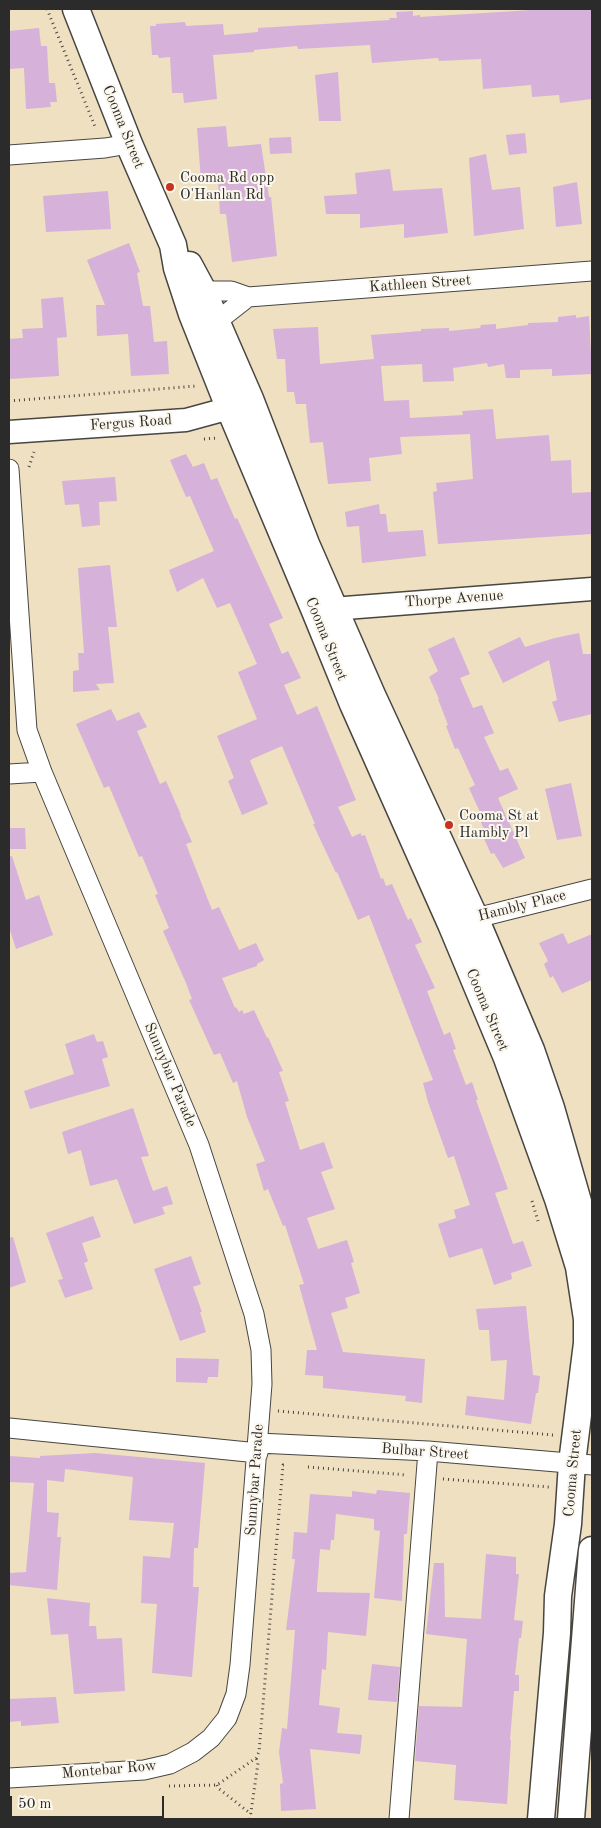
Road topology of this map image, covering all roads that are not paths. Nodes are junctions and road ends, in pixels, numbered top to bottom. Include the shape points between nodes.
1 (76, 9) edge
2 (117, 146) junction
3 (9, 155) edge
4 (173, 245) junction
5 (592, 271) edge
6 (203, 291) junction
7 (248, 297) junction
8 (216, 322) junction
9 (230, 407) junction
10 (9, 432) edge
11 (9, 469) edge
12 (592, 589) edge
13 (325, 610) junction
14 (42, 772) junction
15 (9, 774) edge
16 (592, 889) edge
17 (463, 921) junction
18 (592, 1253) edge
19 (9, 1428) edge
20 (258, 1448) junction
21 (428, 1451) junction
22 (573, 1463) edge
23 (568, 1524) junction
24 (592, 1550) edge
25 (588, 1649) edge
26 (236, 1694) joint
27 (546, 1762) junction
28 (9, 1778) edge
29 (399, 1819) edge
30 (542, 1819) edge
31 (571, 1819) edge

1 - 2 main road, Cooma Street
2 - 3 street
2 - 4 main road, Cooma Street
4 - 6 main road, Cooma Street via 186,260
4 - 9 main road, Cooma Street via 192,314
5 - 7 street, Kathleen Street
6 - 7 street, Kathleen Street via 231,290
6 - 8 main road, Cooma Street
7 - 8 street
8 - 9 main road, Cooma Street
9 - 10 street, Fergus Road via 186,420
9 - 13 main road, Cooma Street via 272,456
11 - 14 street, Sunnybar Parade via 27,730
12 - 13 street, Thorpe Avenue
13 - 17 main road, Cooma Street via 353,704
14 - 15 street
14 - 20 street, Sunnybar Parade via 199,1145 243,1277 261,1350
16 - 17 street, Hambly Place
17 - 18 main road, Cooma Street via 531,1050
17 - 22 main road, Cooma Street via 579,1267 587,1319 587,1343
19 - 20 street, Bulbar Street
20 - 21 street, Bulbar Street
20 - 26 street, Sunnybar Parade
21 - 22 street, Bulbar Street
21 - 29 street
22 - 23 main road, Cooma Street
23 - 25 main road via 572,1598
23 - 27 main road, Cooma Street via 558,1596
24 - 25 main road
25 - 27 main road via 569,1660 562,1673 558,1712
25 - 31 main road
26 - 28 street, Montebar Row via 227,1718 211,1738 170,1764 144,1770
27 - 30 main road, Cooma Street

